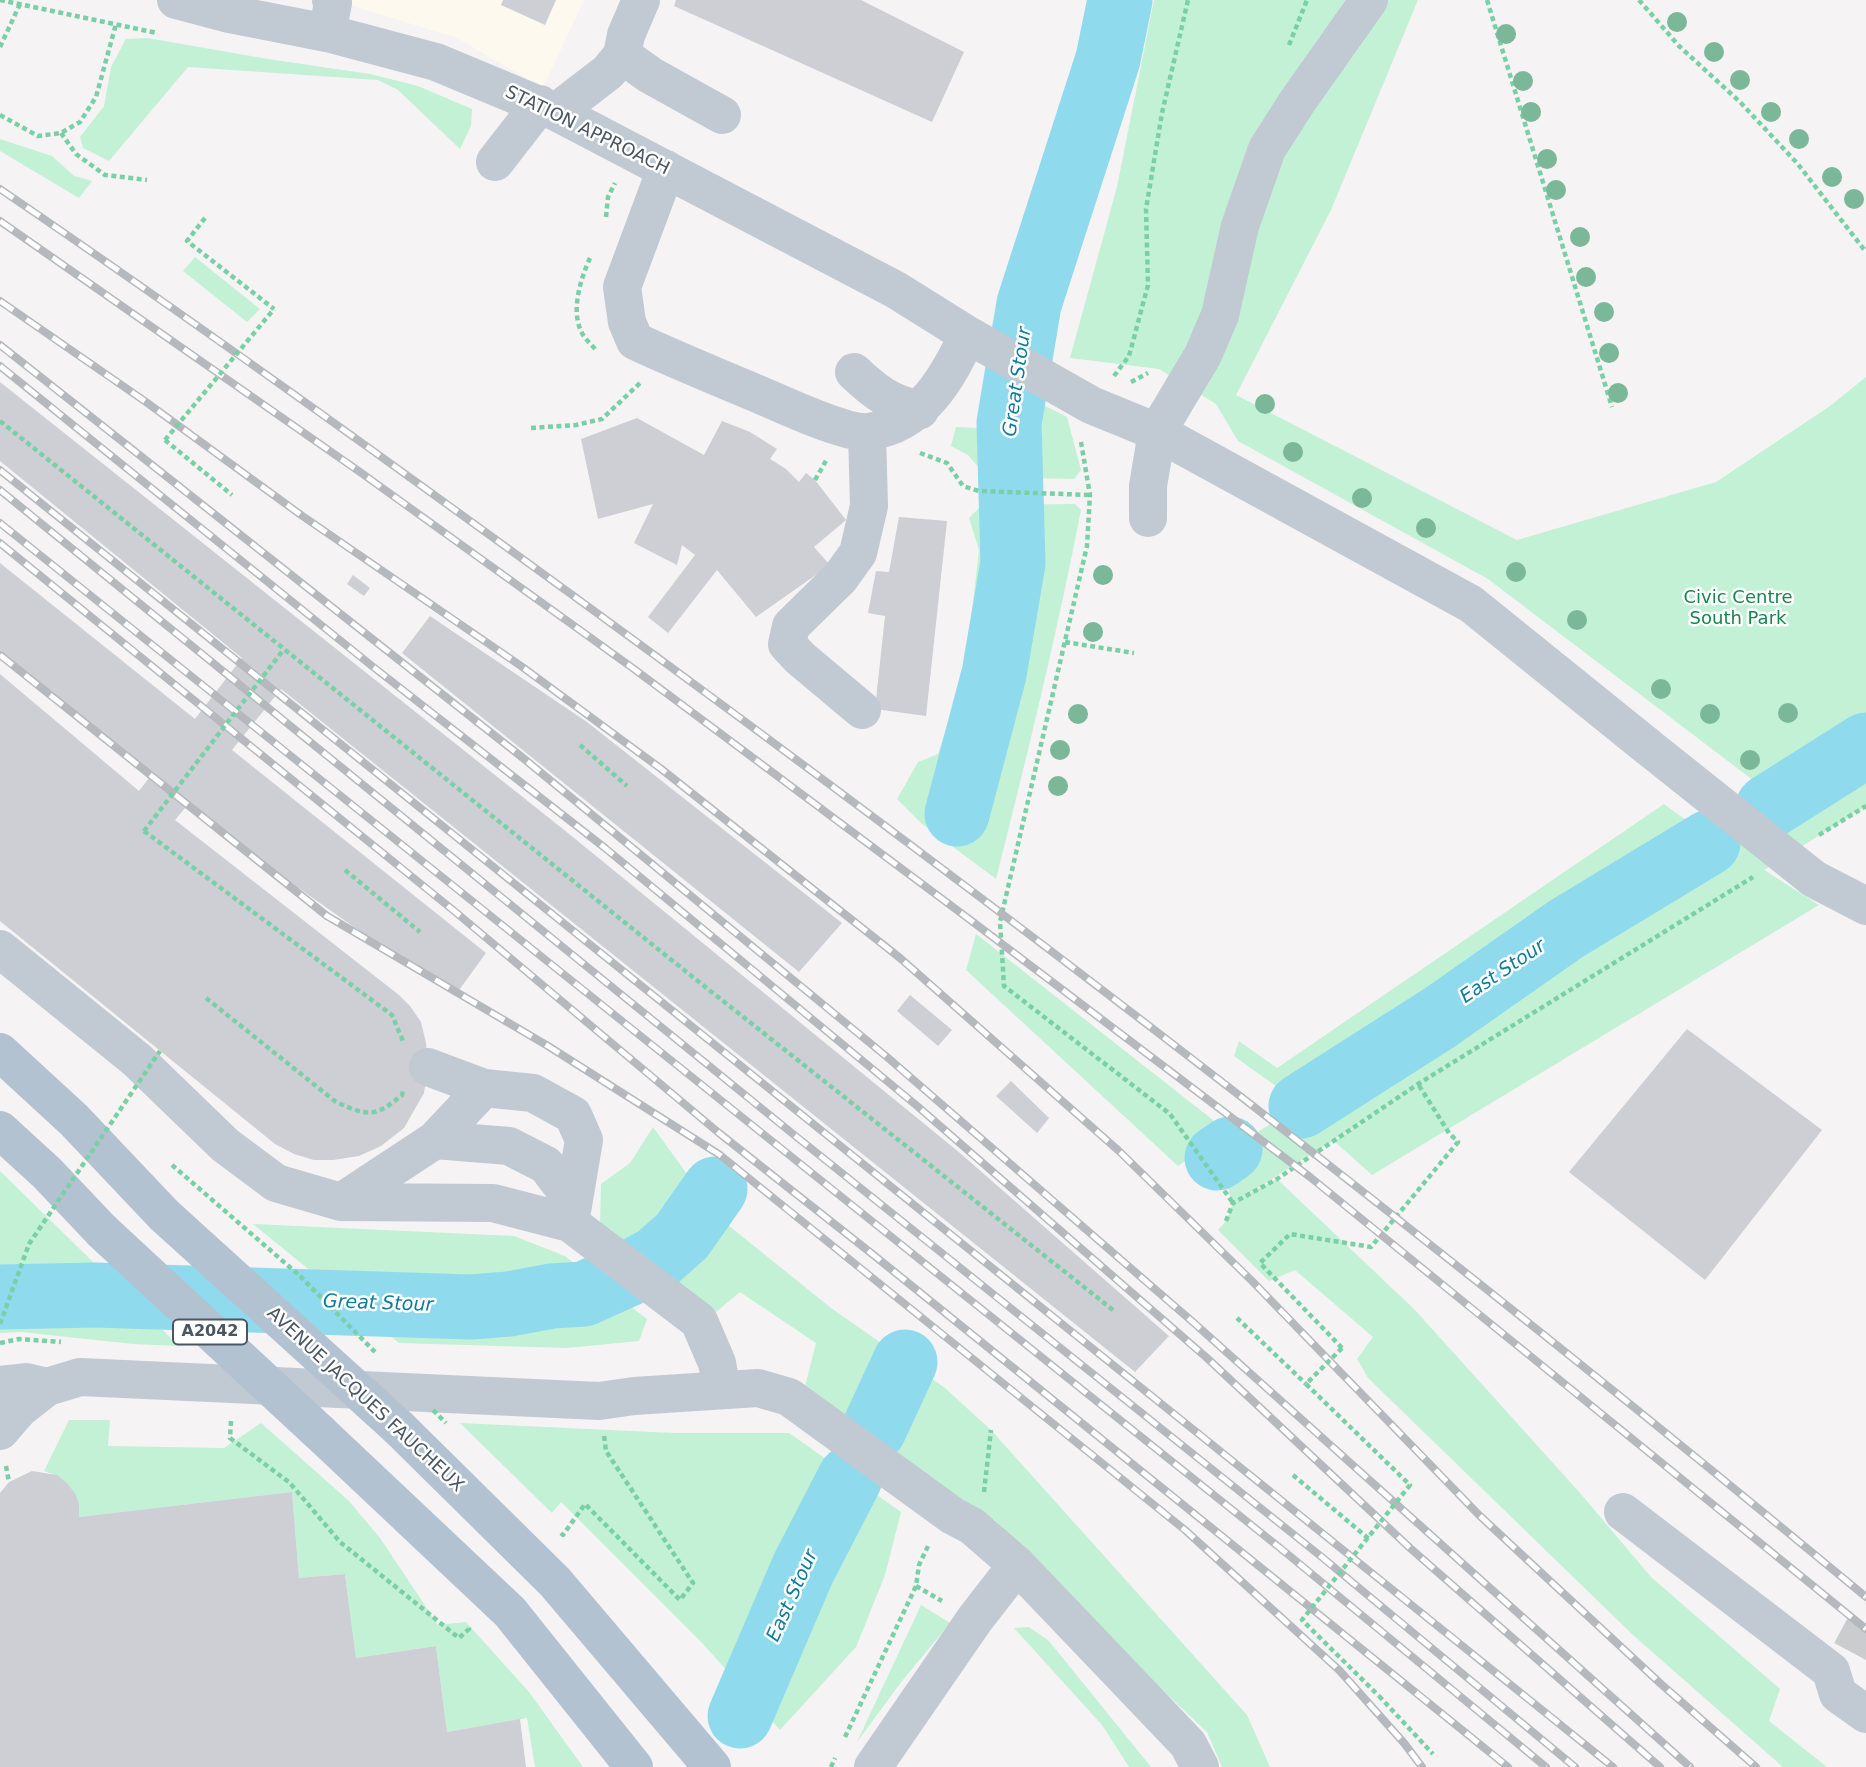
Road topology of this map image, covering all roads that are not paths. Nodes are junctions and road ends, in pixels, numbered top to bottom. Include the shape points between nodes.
1 (176, 0) edge
2 (641, 0) edge
3 (1369, 0) edge
4 (329, 17) edge
5 (622, 55) junction
6 (548, 108) junction
7 (722, 115) dead end
8 (495, 162) dead end
9 (666, 169) junction
10 (974, 338) junction
11 (854, 372) dead end
12 (920, 410) junction
13 (1157, 432) junction
14 (867, 433) junction
15 (1149, 518) dead end
16 (862, 710) dead end
17 (1866, 906) edge
18 (0, 949) edge
19 (0, 1052) edge
20 (412, 1067) road end
21 (484, 1087) junction
22 (0, 1130) edge
23 (435, 1140) junction
24 (341, 1202) junction
25 (581, 1231) junction
26 (0, 1385) edge
27 (47, 1387) junction
28 (722, 1390) junction
29 (0, 1432) edge
30 (1623, 1511) dead end
31 (1017, 1565) junction
32 (1866, 1714) edge
33 (634, 1767) edge
34 (712, 1767) edge
35 (873, 1767) edge
36 (1200, 1767) edge

1 - 4 street, STATION APPROACH via 225,13
2 - 5 street
3 - 13 street via 1267,149 1240,226 1220,315 1203,355
4 - 6 street, STATION APPROACH
5 - 6 street via 608,72
5 - 7 street
6 - 8 street
6 - 9 street, STATION APPROACH
9 - 10 street, STATION APPROACH via 896,290
9 - 14 street via 652,254 622,288 635,341 823,422
10 - 12 street
10 - 13 street, STATION APPROACH via 1081,400
11 - 12 street via 874,392 897,405
12 - 14 street
13 - 15 street
13 - 17 street, STATION APPROACH, bridge via 1471,604 1814,879
14 - 16 street via 869,506 858,553 840,578 791,626 787,644
18 - 24 street via 138,1060 255,1168 276,1183
19 - 34 main road, AVENUE JACQUES FAUCHEUX / A2042, bridge via 74,1119 164,1215 413,1416
20 - 21 street
21 - 23 street
21 - 25 street via 533,1093 573,1115 584,1140
22 - 33 main road, A2042, bridge via 510,1612
23 - 24 street
23 - 25 street via 509,1146 546,1165 565,1190
24 - 25 street via 493,1203
25 - 28 street via 699,1321 717,1363
26 - 27 street via 26,1382
27 - 28 street via 80,1377 599,1401
27 - 29 street
28 - 31 street via 758,1388 789,1397 972,1526
30 - 32 street via 1841,1662 1838,1694
31 - 35 street
31 - 36 street via 1188,1744

